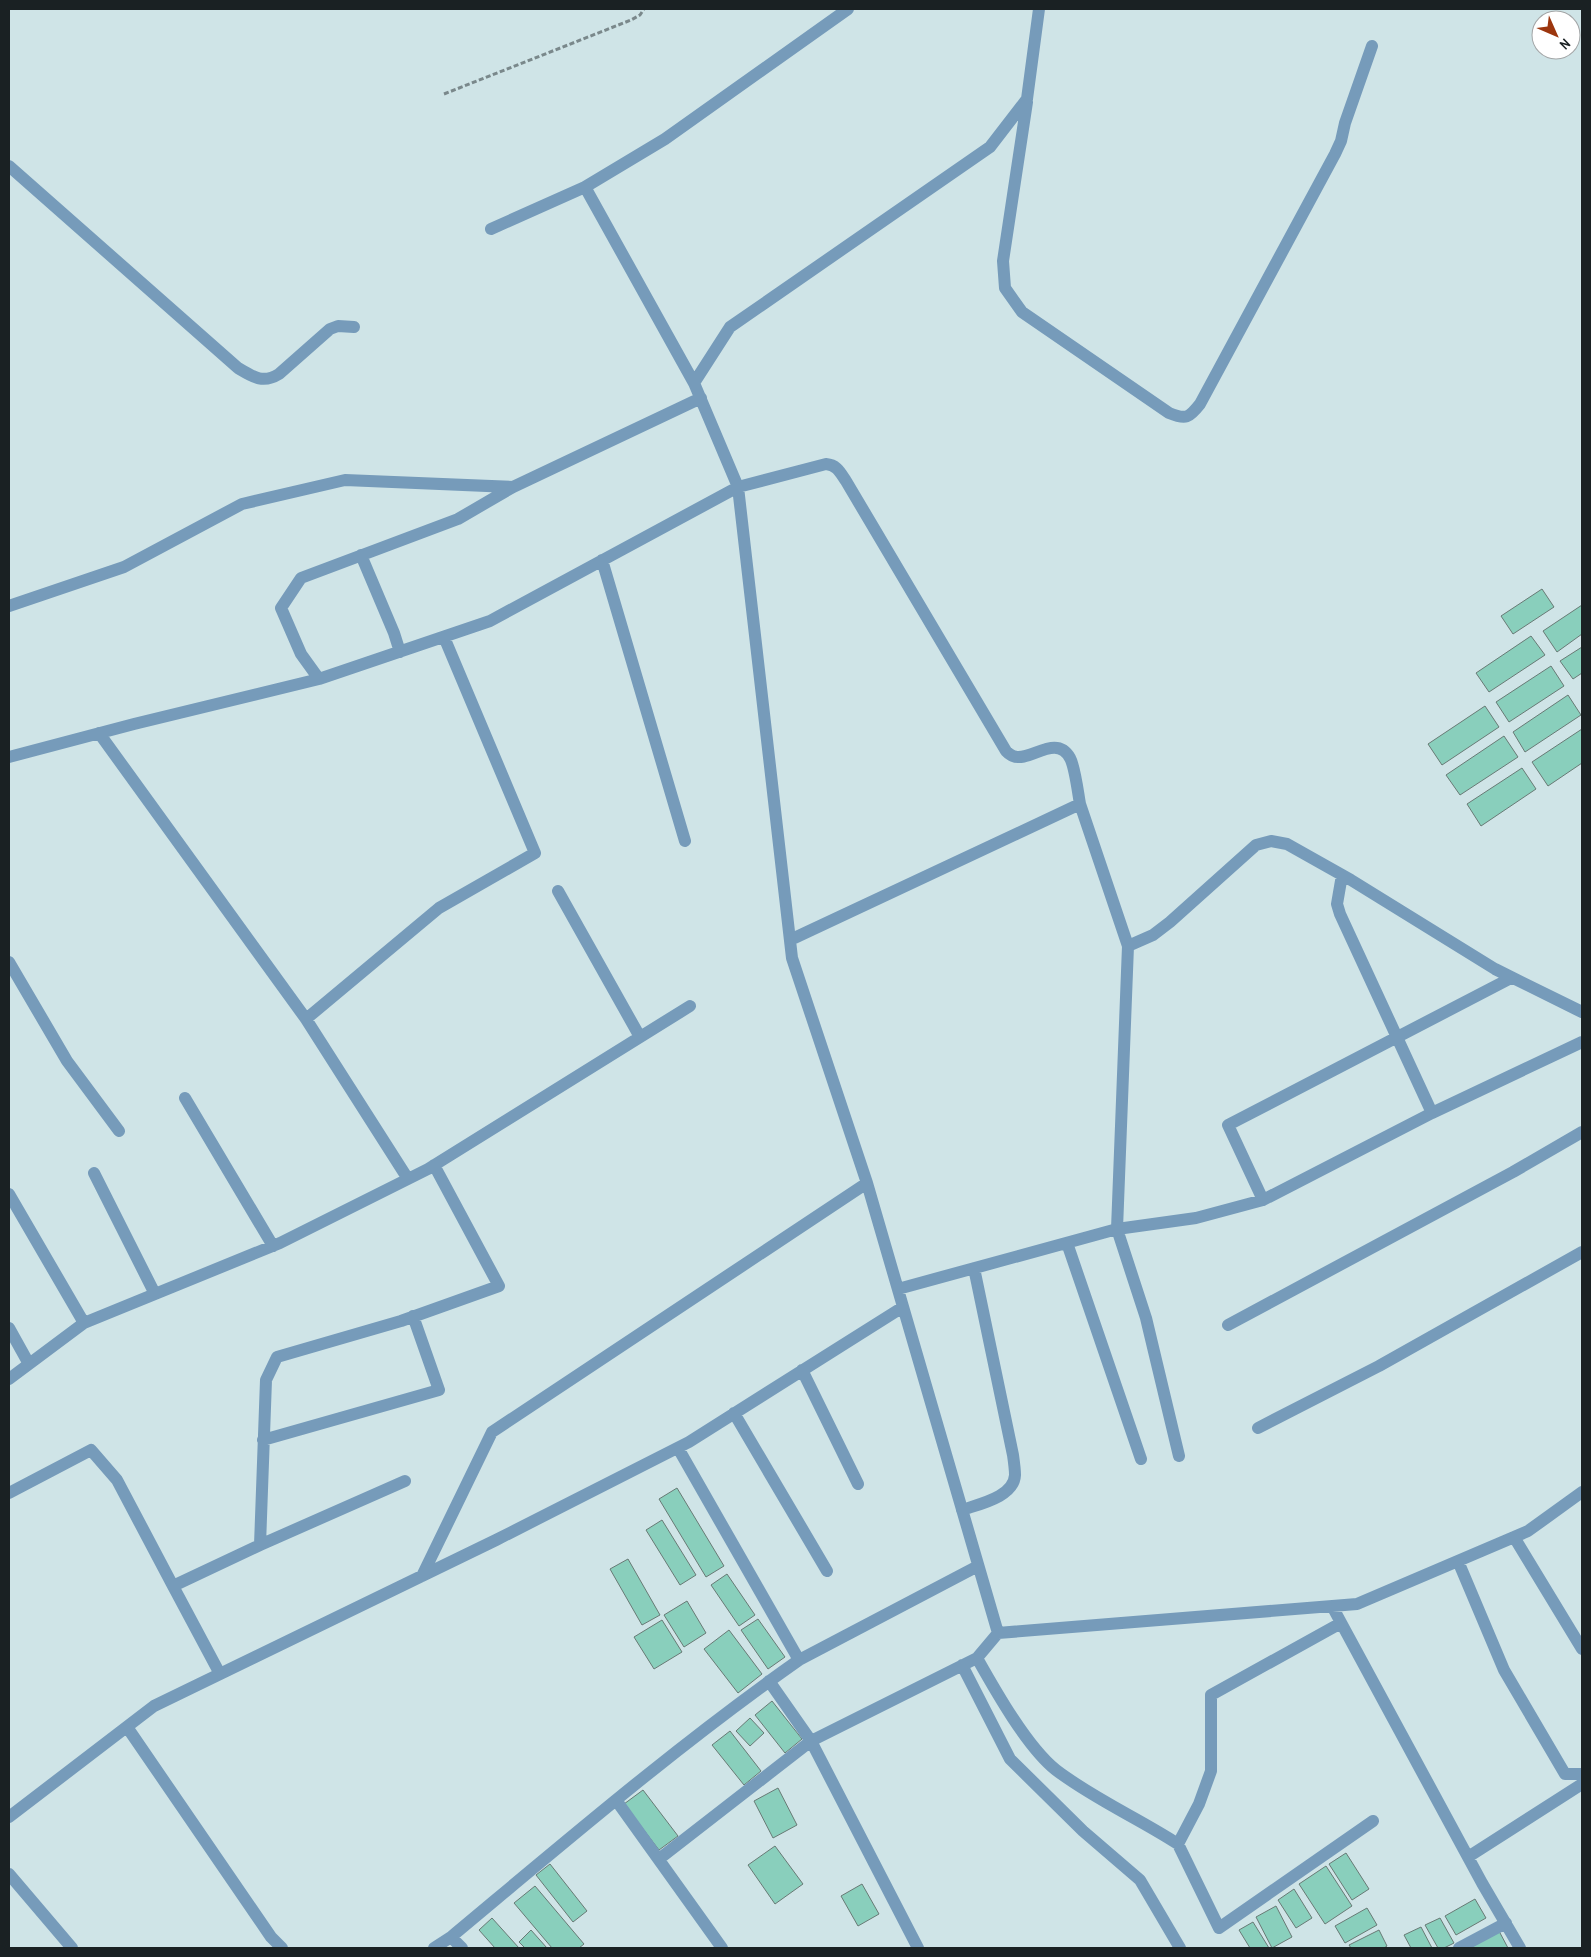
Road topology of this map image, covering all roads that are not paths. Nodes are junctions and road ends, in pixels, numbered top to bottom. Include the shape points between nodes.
1 (848, 9) edge
2 (1039, 9) edge
3 (1372, 46) dead end
4 (1027, 99) junction
5 (9, 166) edge
6 (585, 187) junction
7 (492, 229) dead end
8 (354, 327) dead end
9 (694, 383) junction
10 (701, 398) junction
11 (513, 487) junction
12 (738, 487) junction
13 (361, 555) junction
14 (602, 560) junction
15 (9, 606) edge
16 (444, 636) junction
17 (400, 652) junction
18 (319, 679) junction
19 (99, 733) junction
20 (9, 758) edge
21 (1080, 804) junction
22 (685, 841) dead end
23 (1342, 875) junction
24 (558, 891) dead end
25 (790, 940) junction
26 (1128, 946) junction
27 (9, 962) edge
28 (1511, 978) junction
29 (690, 1006) dead end
30 (1582, 1012) edge
31 (306, 1019) junction
32 (640, 1037) junction
33 (1398, 1038) junction
34 (1582, 1042) edge
35 (185, 1098) dead end
36 (1432, 1113) junction
37 (119, 1131) dead end
38 (1582, 1132) edge
39 (434, 1165) junction
40 (94, 1173) dead end
41 (408, 1179) junction
42 (867, 1183) junction
43 (9, 1194) edge
44 (1263, 1200) junction
45 (1117, 1229) junction
46 (1067, 1243) junction
47 (273, 1246) junction
48 (1582, 1252) edge
49 (974, 1268) junction
50 (898, 1289) junction
51 (155, 1294) junction
52 (903, 1307) junction
53 (413, 1316) junction
54 (84, 1323) junction
55 (1228, 1325) dead end
56 (9, 1328) edge
57 (29, 1364) junction
58 (802, 1370) junction
59 (9, 1379) edge
60 (734, 1413) junction
61 (1258, 1428) dead end
62 (264, 1440) junction
63 (678, 1448) junction
64 (1179, 1456) dead end
65 (1141, 1459) dead end
66 (406, 1482) dead end
67 (858, 1484) dead end
68 (1582, 1492) edge
69 (9, 1493) edge
70 (962, 1510) junction
71 (1514, 1537) junction
72 (260, 1544) junction
73 (1458, 1561) junction
74 (978, 1566) junction
75 (827, 1571) dead end
76 (422, 1576) junction
77 (173, 1586) junction
78 (1332, 1606) junction
79 (1341, 1623) junction
80 (998, 1633) junction
81 (1582, 1649) edge
82 (977, 1658) junction
83 (799, 1660) junction
84 (962, 1665) junction
85 (220, 1674) junction
86 (769, 1682) junction
87 (127, 1726) junction
88 (811, 1741) junction
89 (1582, 1774) edge
90 (1582, 1784) edge
91 (616, 1800) junction
92 (9, 1817) edge
93 (1373, 1821) dead end
94 (1178, 1844) junction
95 (1468, 1857) junction
96 (659, 1860) junction
97 (9, 1874) edge
98 (1506, 1923) junction
99 (451, 1937) junction
100 (72, 1948) edge
101 (282, 1948) edge
102 (434, 1948) edge
103 (462, 1948) edge
104 (722, 1948) edge
105 (918, 1948) edge
106 (1180, 1948) edge
107 (1459, 1948) edge
108 (1520, 1948) edge

1 - 6 street via 665,139
2 - 4 street
3 - 4 street via 1335,154 1200,404 1191,415 1180,418 1022,312 1005,288 1003,261
4 - 9 street via 990,147 730,327
5 - 8 street via 238,368 254,377 270,379 330,329
6 - 7 street
6 - 9 street
9 - 10 street
10 - 11 street
10 - 12 street
11 - 13 street via 458,519
11 - 15 street via 345,480 242,504 124,567
12 - 14 street
12 - 21 street via 826,464 838,469 1006,752 1013,757 1022,757 1050,747 1064,750 1070,758
12 - 25 street
13 - 17 street
13 - 18 street via 301,578 281,608 301,654
14 - 16 street via 490,621
14 - 22 street
16 - 17 street
16 - 31 street via 535,853 439,908
17 - 18 street
18 - 19 street
19 - 20 street
19 - 31 street
21 - 25 street
21 - 26 street
23 - 26 street via 1287,844 1271,840 1256,844 1170,922 1153,935
23 - 28 street
23 - 33 street via 1338,904 1340,914
24 - 32 street
25 - 42 street via 792,958
26 - 45 street
27 - 37 street via 67,1061
28 - 30 street
28 - 33 street
29 - 32 street
31 - 41 street
32 - 39 street
33 - 36 street
33 - 44 street via 1228,1126
34 - 36 street
35 - 47 street
36 - 44 street
38 - 55 street
39 - 41 street
39 - 53 street via 499,1286
40 - 51 street
41 - 47 street
42 - 50 street
42 - 76 street via 492,1432
43 - 54 street
44 - 45 street via 1196,1218
45 - 46 street
45 - 64 street via 1146,1318
46 - 49 street
46 - 65 street
47 - 51 street
48 - 61 street via 1379,1366
49 - 50 street
49 - 70 street via 1015,1477 998,1498
50 - 52 street
51 - 54 street
52 - 58 street
52 - 70 street
53 - 62 street via 277,1357 266,1380
53 - 62 street via 439,1390
54 - 57 street
56 - 57 street
57 - 59 street
58 - 60 street
58 - 67 street
60 - 63 street
60 - 75 street
62 - 72 street
63 - 76 street
63 - 83 street
66 - 72 street
68 - 71 street via 1528,1531
69 - 77 street via 91,1450 117,1480
70 - 74 street
71 - 73 street
71 - 81 street
72 - 77 street
73 - 78 street via 1356,1604
73 - 89 street via 1504,1670 1565,1774
74 - 80 street
74 - 83 street
76 - 85 street
77 - 85 street
78 - 79 street
78 - 80 street
79 - 94 street via 1211,1695 1210,1771 1199,1804
79 - 95 street
80 - 82 street
82 - 84 street
82 - 94 street via 1032,1745 1055,1769 1105,1803
83 - 86 street
84 - 88 street
84 - 106 street via 1010,1759 1083,1831 1140,1880
85 - 87 street via 154,1706
86 - 88 street
86 - 91 street
87 - 92 street
87 - 101 street via 271,1937
88 - 96 street
88 - 105 street
90 - 95 street
91 - 96 street
91 - 99 street
93 - 94 street via 1219,1928
95 - 98 street
96 - 104 street
97 - 100 street
98 - 107 street
98 - 108 street
99 - 102 street
99 - 103 street

